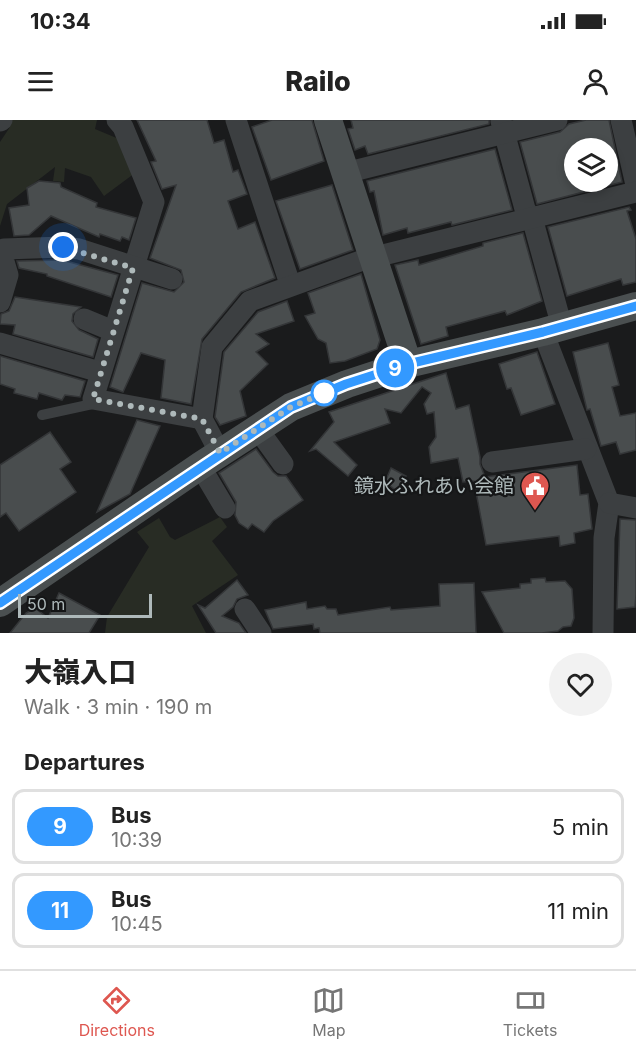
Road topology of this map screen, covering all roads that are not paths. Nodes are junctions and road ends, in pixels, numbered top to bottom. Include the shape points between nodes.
1 (117, 120) edge
2 (328, 120) edge
3 (557, 120) edge
4 (621, 120) edge
5 (239, 121) edge
6 (503, 127) edge
7 (345, 173) junction
8 (636, 185) edge
9 (636, 192) edge
10 (528, 218) junction
11 (373, 258) junction
12 (133, 268) junction
13 (172, 279) dead end
14 (291, 284) junction
15 (0, 302) edge
16 (636, 306) edge
17 (84, 319) dead end
18 (552, 330) junction
19 (113, 331) junction
20 (0, 342) edge
21 (408, 364) junction
22 (100, 372) junction
23 (103, 402) junction
24 (42, 415) dead end
25 (202, 419) junction
26 (257, 428) junction
27 (586, 449) junction
28 (210, 459) junction
29 (492, 462) dead end
30 (283, 464) dead end
31 (609, 503) junction
32 (225, 508) dead end
33 (636, 508) edge
34 (0, 603) edge
35 (245, 609) dead end
36 (261, 633) edge
37 (603, 633) edge

1 - 12 street via 154,202
2 - 7 main road
3 - 6 street
4 - 8 street
5 - 14 street
6 - 7 street
6 - 10 street
7 - 11 main road
9 - 10 street
10 - 11 street
10 - 18 street via 534,225
11 - 14 street
11 - 21 main road
12 - 13 street
12 - 15 street via 63,247 4,249 8,274
12 - 19 street
14 - 25 street via 250,301 213,347
16 - 18 main road
17 - 19 street
18 - 21 main road
18 - 27 street
19 - 22 street
20 - 22 street
21 - 26 main road via 316,396
22 - 23 street via 93,399
23 - 24 lane
23 - 25 street
25 - 28 street
26 - 28 main road
26 - 30 street
27 - 29 street
27 - 31 street
28 - 32 street
28 - 34 main road
31 - 33 street
31 - 37 street via 604,538
35 - 36 street

